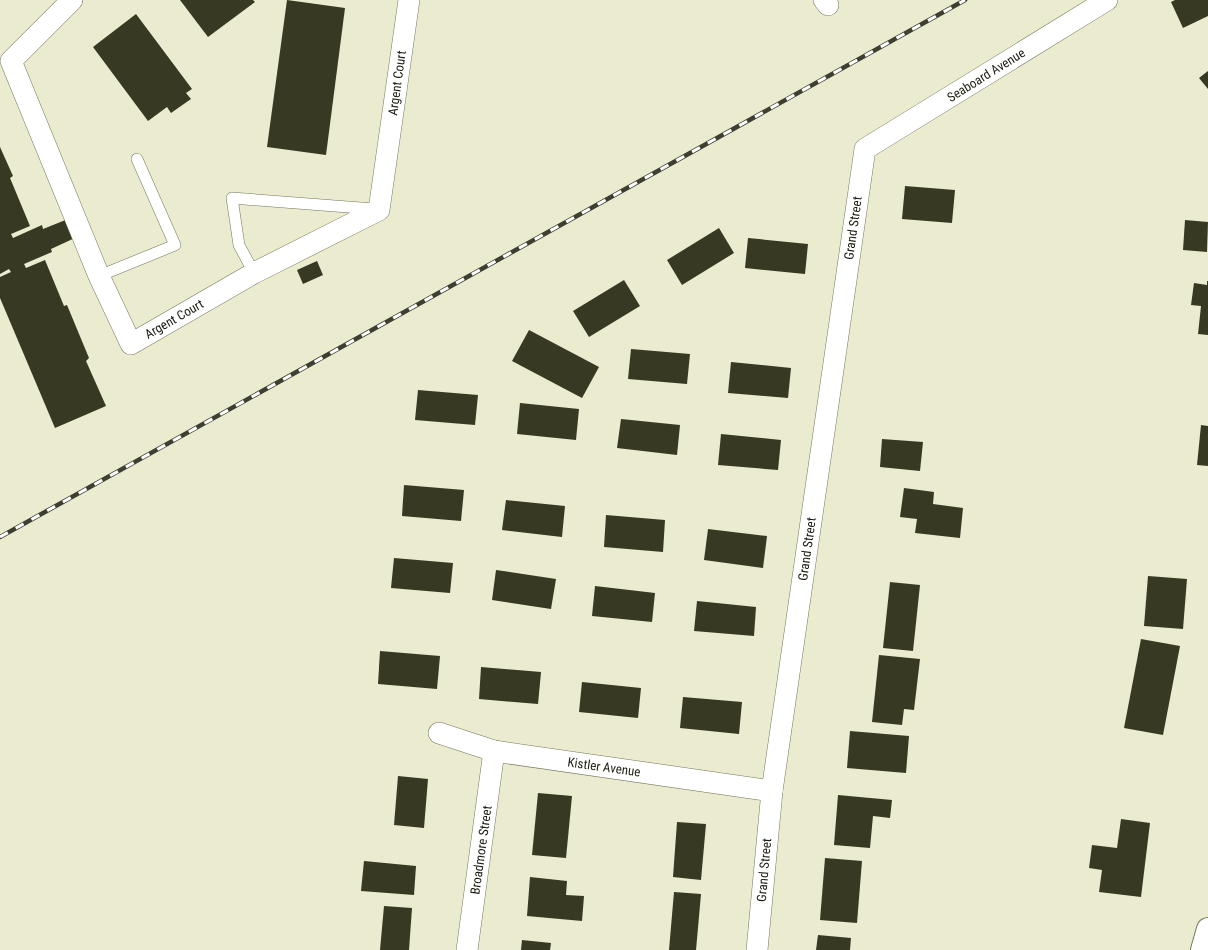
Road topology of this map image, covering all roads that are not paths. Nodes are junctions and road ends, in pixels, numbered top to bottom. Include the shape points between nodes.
1 (72, 0) edge
2 (409, 0) edge
3 (1107, 0) edge
4 (864, 149) joint
5 (137, 159) dead end
6 (379, 210) junction
7 (254, 273) junction
8 (99, 276) junction
9 (439, 733) dead end
10 (494, 751) junction
11 (772, 791) junction
12 (468, 950) edge
13 (757, 950) edge

1 - 8 street, Argent Court via 11,61
2 - 6 street, Argent Court
3 - 4 street, Seaboard Avenue
4 - 11 street, Grand Street
5 - 8 lane via 175,245
6 - 7 street, Argent Court
6 - 7 lane via 232,198 239,245
7 - 8 street, Argent Court via 131,344
9 - 10 street, Kistler Avenue
10 - 11 street, Kistler Avenue
10 - 12 street, Broadmore Street
11 - 13 street, Grand Street

